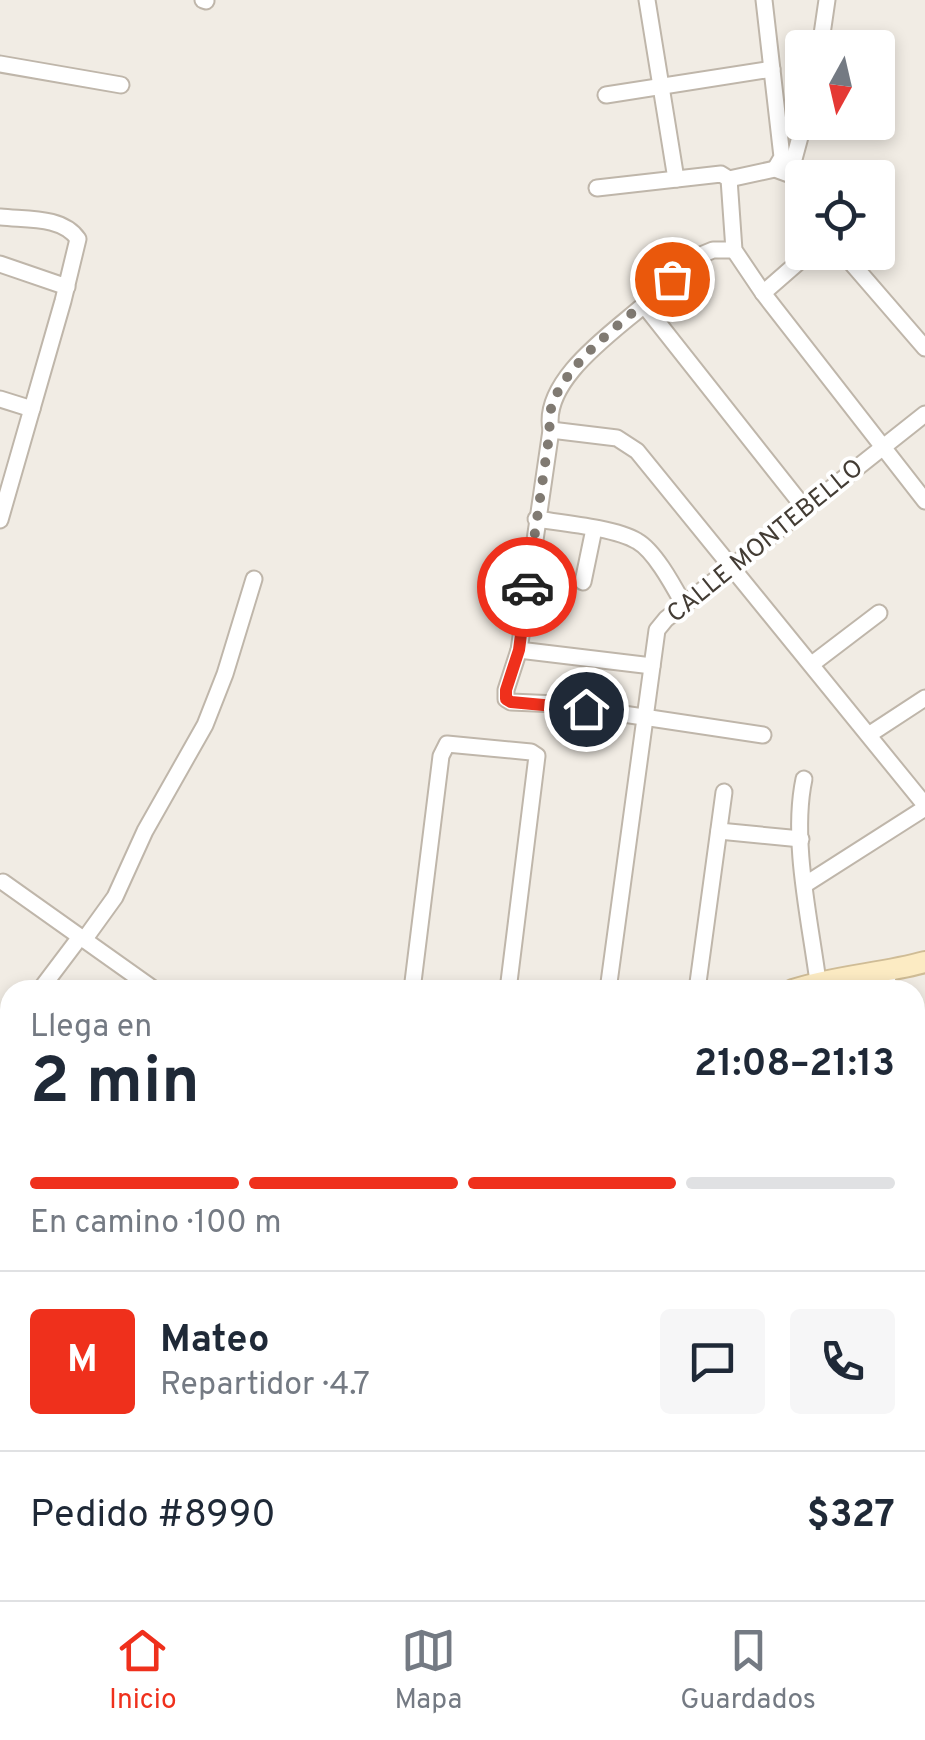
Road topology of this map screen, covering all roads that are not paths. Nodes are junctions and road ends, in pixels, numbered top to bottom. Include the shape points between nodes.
1 (647, 0) edge
2 (764, 0) edge
3 (827, 0) edge
4 (823, 30) edge
5 (0, 64) edge
6 (772, 70) junction
7 (120, 85) dead end
8 (662, 89) junction
9 (606, 95) dead end
10 (785, 164) edge
11 (785, 174) edge
12 (725, 176) junction
13 (676, 179) junction
14 (597, 188) dead end
15 (0, 217) edge
16 (734, 250) junction
17 (0, 264) edge
18 (789, 270) edge
19 (858, 270) edge
20 (67, 287) junction
21 (763, 293) junction
22 (644, 306) junction
23 (925, 348) edge
24 (0, 399) edge
25 (32, 409) junction
26 (925, 414) edge
27 (550, 430) junction
28 (884, 448) junction
29 (925, 501) edge
30 (806, 510) junction
31 (536, 519) junction
32 (0, 520) edge
33 (594, 528) junction
34 (733, 569) junction
35 (254, 579) dead end
36 (583, 582) dead end
37 (684, 605) junction
38 (879, 614) dead end
39 (519, 650) junction
40 (812, 664) junction
41 (652, 666) junction
42 (925, 698) edge
43 (643, 718) junction
44 (763, 734) dead end
45 (870, 734) junction
46 (804, 779) dead end
47 (724, 792) dead end
48 (925, 807) edge
49 (719, 831) junction
50 (801, 839) junction
51 (3, 882) dead end
52 (806, 884) junction
53 (82, 938) junction
54 (925, 962) edge
55 (48, 980) edge
56 (142, 980) edge
57 (413, 980) edge
58 (509, 980) edge
59 (609, 980) edge
60 (698, 980) edge
61 (818, 980) edge
62 (889, 980) edge

1 - 8 street
2 - 6 street
3 - 4 street
5 - 7 street
6 - 8 street
6 - 10 street
8 - 9 street
8 - 13 street
11 - 12 street
12 - 13 street
12 - 16 street
13 - 14 street
15 - 20 street via 70,228 78,239
16 - 21 street
16 - 22 street via 696,257
17 - 20 street
18 - 21 street
19 - 23 street
20 - 25 street
21 - 28 street
22 - 27 street via 576,364 557,393
22 - 30 street
24 - 25 street
25 - 32 street
26 - 28 street, CALLE MONTEBELLO
27 - 31 street
27 - 34 street via 628,443
28 - 29 street
28 - 30 street, CALLE MONTEBELLO
30 - 34 street, CALLE MONTEBELLO
31 - 33 street
31 - 39 street
33 - 36 street
33 - 37 street via 638,541
34 - 37 street, CALLE MONTEBELLO
34 - 40 street
35 - 53 street via 206,725 115,898
37 - 41 street, CALLE MONTEBELLO via 658,630
38 - 40 street
39 - 41 street
39 - 43 street via 506,690 511,702
40 - 45 street
41 - 43 street, CALLE MONTEBELLO
42 - 45 street
43 - 44 street
43 - 59 street, CALLE MONTEBELLO
45 - 48 street
46 - 50 street
47 - 49 street
48 - 52 street
49 - 50 street
49 - 60 street
50 - 52 street
51 - 53 street
52 - 61 street
53 - 55 street
53 - 56 street
54 - 62 street
57 - 58 street via 441,756 448,744 537,756

